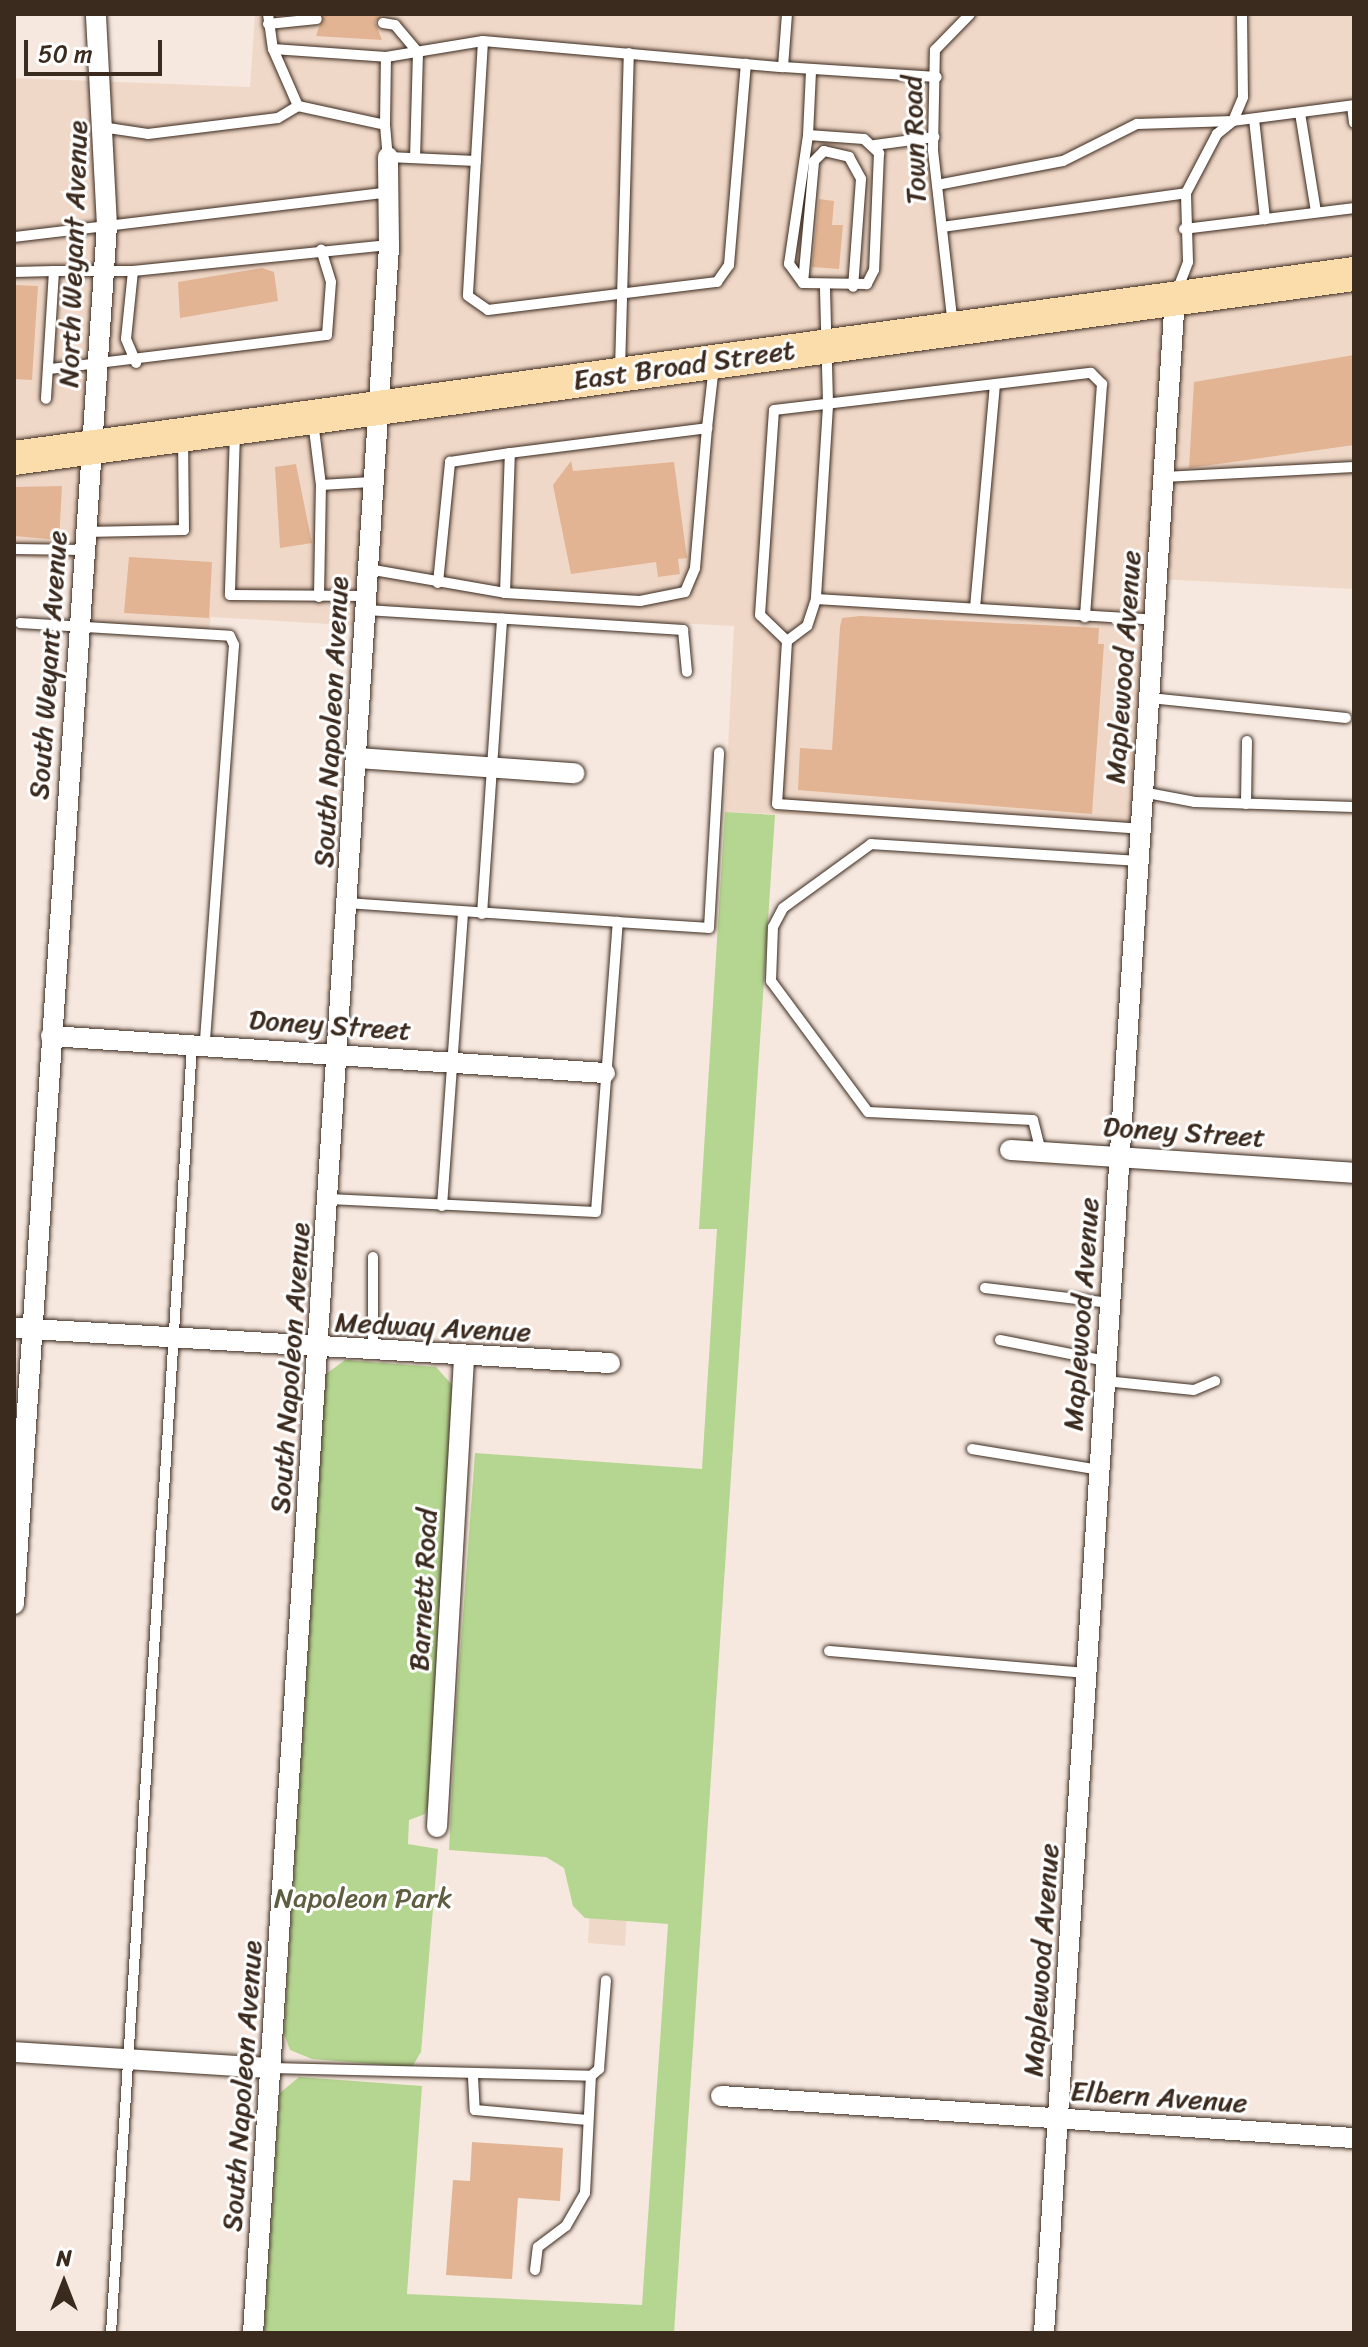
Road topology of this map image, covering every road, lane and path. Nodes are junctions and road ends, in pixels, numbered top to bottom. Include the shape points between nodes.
1 (96, 14) edge
2 (787, 14) edge
3 (970, 14) edge
4 (1242, 14) edge
5 (268, 19) edge
6 (317, 19) dead end
7 (383, 23) dead end
8 (483, 41) junction
9 (273, 49) junction
10 (418, 52) junction
11 (629, 53) junction
12 (386, 57) junction
13 (746, 64) junction
14 (783, 67) junction
15 (811, 71) junction
16 (937, 77) junction
17 (298, 106) junction
18 (1353, 106) edge
19 (1300, 113) junction
20 (1254, 119) junction
21 (1233, 121) junction
22 (1354, 123) edge
23 (385, 125) junction
24 (108, 128) junction
25 (808, 135) junction
26 (934, 137) junction
27 (875, 145) junction
28 (388, 157) junction
29 (415, 157) junction
30 (476, 161) junction
31 (937, 185) junction
32 (392, 192) junction
33 (1186, 193) junction
34 (1354, 208) edge
35 (1316, 212) junction
36 (1265, 219) junction
37 (107, 226) junction
38 (942, 227) junction
39 (1184, 229) junction
40 (14, 237) edge
41 (389, 245) junction
42 (321, 249) junction
43 (54, 271) junction
44 (105, 271) junction
45 (133, 271) junction
46 (14, 272) edge
47 (1354, 274) edge
48 (803, 283) junction
49 (853, 287) junction
50 (825, 289) junction
51 (621, 295) junction
52 (1175, 298) junction
53 (953, 328) junction
54 (825, 345) junction
55 (715, 360) junction
56 (136, 363) junction
57 (99, 364) junction
58 (50, 369) junction
59 (620, 372) junction
60 (995, 385) junction
61 (46, 399) dead end
62 (375, 406) junction
63 (828, 406) junction
64 (312, 415) junction
65 (235, 426) junction
66 (707, 428) junction
67 (183, 433) junction
68 (90, 448) junction
69 (510, 453) junction
70 (14, 458) edge
71 (1354, 467) edge
72 (1164, 477) junction
73 (371, 482) junction
74 (321, 485) junction
75 (84, 541) junction
76 (14, 549) edge
77 (368, 569) junction
78 (438, 583) junction
79 (505, 593) junction
80 (319, 597) junction
81 (816, 599) junction
82 (367, 603) junction
83 (975, 608) junction
84 (1085, 617) junction
85 (502, 619) junction
86 (1155, 620) junction
87 (20, 623) dead end
88 (78, 626) junction
89 (787, 641) junction
90 (687, 672) dead end
91 (1150, 698) junction
92 (1346, 718) dead end
93 (1247, 741) dead end
94 (719, 752) dead end
95 (357, 758) junction
96 (494, 768) junction
97 (574, 773) dead end
98 (1142, 792) junction
99 (1246, 804) junction
100 (1354, 807) edge
101 (1140, 829) junction
102 (1138, 861) junction
103 (348, 903) junction
104 (463, 913) junction
105 (482, 914) junction
106 (618, 922) junction
107 (51, 1036) junction
108 (199, 1044) junction
109 (338, 1052) junction
110 (453, 1062) junction
111 (605, 1073) junction
112 (1010, 1150) dead end
113 (1041, 1152) junction
114 (1119, 1155) junction
115 (1354, 1173) edge
116 (329, 1199) junction
117 (442, 1206) junction
118 (373, 1257) dead end
119 (985, 1288) dead end
120 (1110, 1303) junction
121 (23, 1329) edge
122 (175, 1339) junction
123 (1000, 1340) dead end
124 (319, 1350) junction
125 (373, 1353) junction
126 (464, 1358) junction
127 (610, 1363) dead end
128 (1106, 1371) junction
129 (1215, 1381) dead end
130 (972, 1449) dead end
131 (1100, 1470) junction
132 (14, 1604) edge
133 (829, 1651) dead end
134 (1087, 1673) junction
135 (437, 1827) dead end
136 (606, 1980) dead end
137 (14, 2052) edge
138 (127, 2060) junction
139 (271, 2068) junction
140 (591, 2076) junction
141 (473, 2077) junction
142 (721, 2096) dead end
143 (1058, 2118) junction
144 (588, 2120) junction
145 (1354, 2138) edge
146 (535, 2270) dead end
147 (111, 2333) edge
148 (253, 2333) edge
149 (1044, 2333) edge

1 - 24 street, North Weyant Avenue
2 - 14 lane
3 - 16 lane, Town Road via 935,50
4 - 21 lane via 1243,97
5 - 6 lane
5 - 9 lane
7 - 10 lane via 395,25
8 - 10 lane
8 - 11 lane
8 - 30 lane
9 - 12 lane
9 - 17 lane
10 - 12 lane
10 - 29 lane
11 - 13 lane
11 - 51 lane
12 - 23 lane
13 - 14 lane
13 - 51 lane via 729,265 717,282
14 - 15 lane
15 - 16 lane
15 - 25 lane
16 - 26 lane, Town Road
17 - 23 lane
17 - 24 lane via 278,118 148,134
18 - 19 lane
18 - 22 lane
19 - 20 lane
19 - 35 lane
20 - 21 lane
20 - 36 lane
21 - 31 lane via 1137,124 1063,161
21 - 33 lane via 1200,160
23 - 28 lane
24 - 37 street, North Weyant Avenue
25 - 27 lane
25 - 48 lane via 789,264
26 - 27 lane
26 - 31 lane, Town Road
27 - 49 lane via 881,176 874,270 867,284
28 - 29 lane
28 - 32 street, South Napoleon Avenue
29 - 30 lane
30 - 51 lane via 468,296 488,310 516,310
31 - 38 lane, Town Road
32 - 37 lane
32 - 41 street, South Napoleon Avenue
33 - 38 lane
33 - 39 lane
34 - 35 lane
35 - 36 lane
36 - 39 lane
37 - 40 lane
37 - 44 street, North Weyant Avenue
38 - 53 lane, Town Road
39 - 52 lane via 1188,262
41 - 42 lane
41 - 62 street, South Napoleon Avenue
42 - 45 lane
42 - 56 lane via 331,282 327,335
43 - 44 lane
43 - 46 lane
43 - 58 lane
44 - 45 lane
44 - 57 street, North Weyant Avenue
45 - 56 lane via 126,339
47 - 52 main road, East Broad Street
48 - 49 lane via 814,161 824,151 849,157 861,179
48 - 50 lane
49 - 50 lane
50 - 54 lane
51 - 59 lane
52 - 53 main road, East Broad Street
52 - 72 street, Maplewood Avenue
53 - 54 main road, East Broad Street
54 - 55 main road, East Broad Street
54 - 63 lane
55 - 59 main road, East Broad Street
55 - 66 lane
56 - 57 lane
57 - 58 lane
57 - 68 street, North Weyant Avenue
58 - 61 lane
59 - 62 main road, East Broad Street
60 - 63 lane
60 - 83 lane
60 - 84 lane via 1091,373 1102,384
62 - 64 main road, East Broad Street
62 - 73 street, South Napoleon Avenue
63 - 81 lane
63 - 89 lane via 774,410 760,615
64 - 65 main road, East Broad Street
64 - 74 lane
65 - 67 main road, East Broad Street
65 - 80 lane via 230,595
66 - 69 lane
66 - 79 lane via 695,568 685,592 640,601
67 - 68 main road, East Broad Street
67 - 75 lane via 184,530
68 - 70 main road, East Broad Street
68 - 75 street, South Weyant Avenue
69 - 78 lane via 450,462
69 - 79 lane
71 - 72 lane
72 - 86 street, Maplewood Avenue
73 - 74 lane
73 - 77 street, South Napoleon Avenue
74 - 80 lane
75 - 76 lane
75 - 88 street, South Weyant Avenue
77 - 78 lane
77 - 82 street, South Napoleon Avenue
78 - 79 lane
80 - 82 lane
81 - 83 lane
81 - 89 lane via 807,626
82 - 85 lane
82 - 95 street, South Napoleon Avenue
83 - 84 lane
84 - 86 lane
85 - 90 lane via 683,630
85 - 96 lane
86 - 91 street, Maplewood Avenue
87 - 88 lane
88 - 107 street, South Weyant Avenue
88 - 108 lane via 230,636 234,645
89 - 101 lane via 777,804
91 - 92 lane
91 - 98 street, Maplewood Avenue
93 - 99 lane
94 - 106 lane via 709,928
95 - 96 street
95 - 103 street, South Napoleon Avenue
96 - 97 street
96 - 105 lane
98 - 99 lane
98 - 101 street, Maplewood Avenue
99 - 100 lane
101 - 102 street, Maplewood Avenue
102 - 113 lane via 871,844 783,908 773,927 771,981 868,1112 1033,1120
102 - 114 street, Maplewood Avenue
103 - 104 lane
103 - 109 street, South Napoleon Avenue
104 - 105 lane
104 - 110 lane
105 - 106 lane
106 - 111 lane
107 - 108 street, Doney Street
107 - 121 street, South Weyant Avenue
108 - 109 street, Doney Street
108 - 122 lane
109 - 110 street, Doney Street
109 - 116 street, South Napoleon Avenue
110 - 111 street, Doney Street
110 - 117 lane
111 - 117 lane via 596,1212
112 - 113 street, Doney Street
113 - 114 street, Doney Street
114 - 115 street, Doney Street
114 - 120 street, Maplewood Avenue
116 - 117 lane
116 - 124 street, South Napoleon Avenue
118 - 125 lane
119 - 120 lane
120 - 128 street, Maplewood Avenue
121 - 122 street, Medway Avenue
121 - 132 street, South Weyant Avenue
122 - 124 street, Medway Avenue
122 - 138 lane
123 - 128 lane
124 - 125 street, Medway Avenue
124 - 139 street, South Napoleon Avenue
125 - 126 street, Medway Avenue
126 - 127 street, Medway Avenue
126 - 135 street, Barnett Road
128 - 129 lane via 1194,1390
128 - 131 street, Maplewood Avenue
130 - 131 lane
131 - 134 street, Maplewood Avenue
133 - 134 lane
134 - 143 street, Maplewood Avenue
136 - 140 lane via 599,2069
137 - 138 street
138 - 139 street
138 - 147 lane
139 - 141 lane
139 - 148 street, South Napoleon Avenue
140 - 141 lane
140 - 144 lane
141 - 144 lane via 475,2110
142 - 143 street, Elbern Avenue
143 - 145 street, Elbern Avenue
143 - 149 street, Maplewood Avenue
144 - 146 lane via 585,2193 566,2226 538,2247

